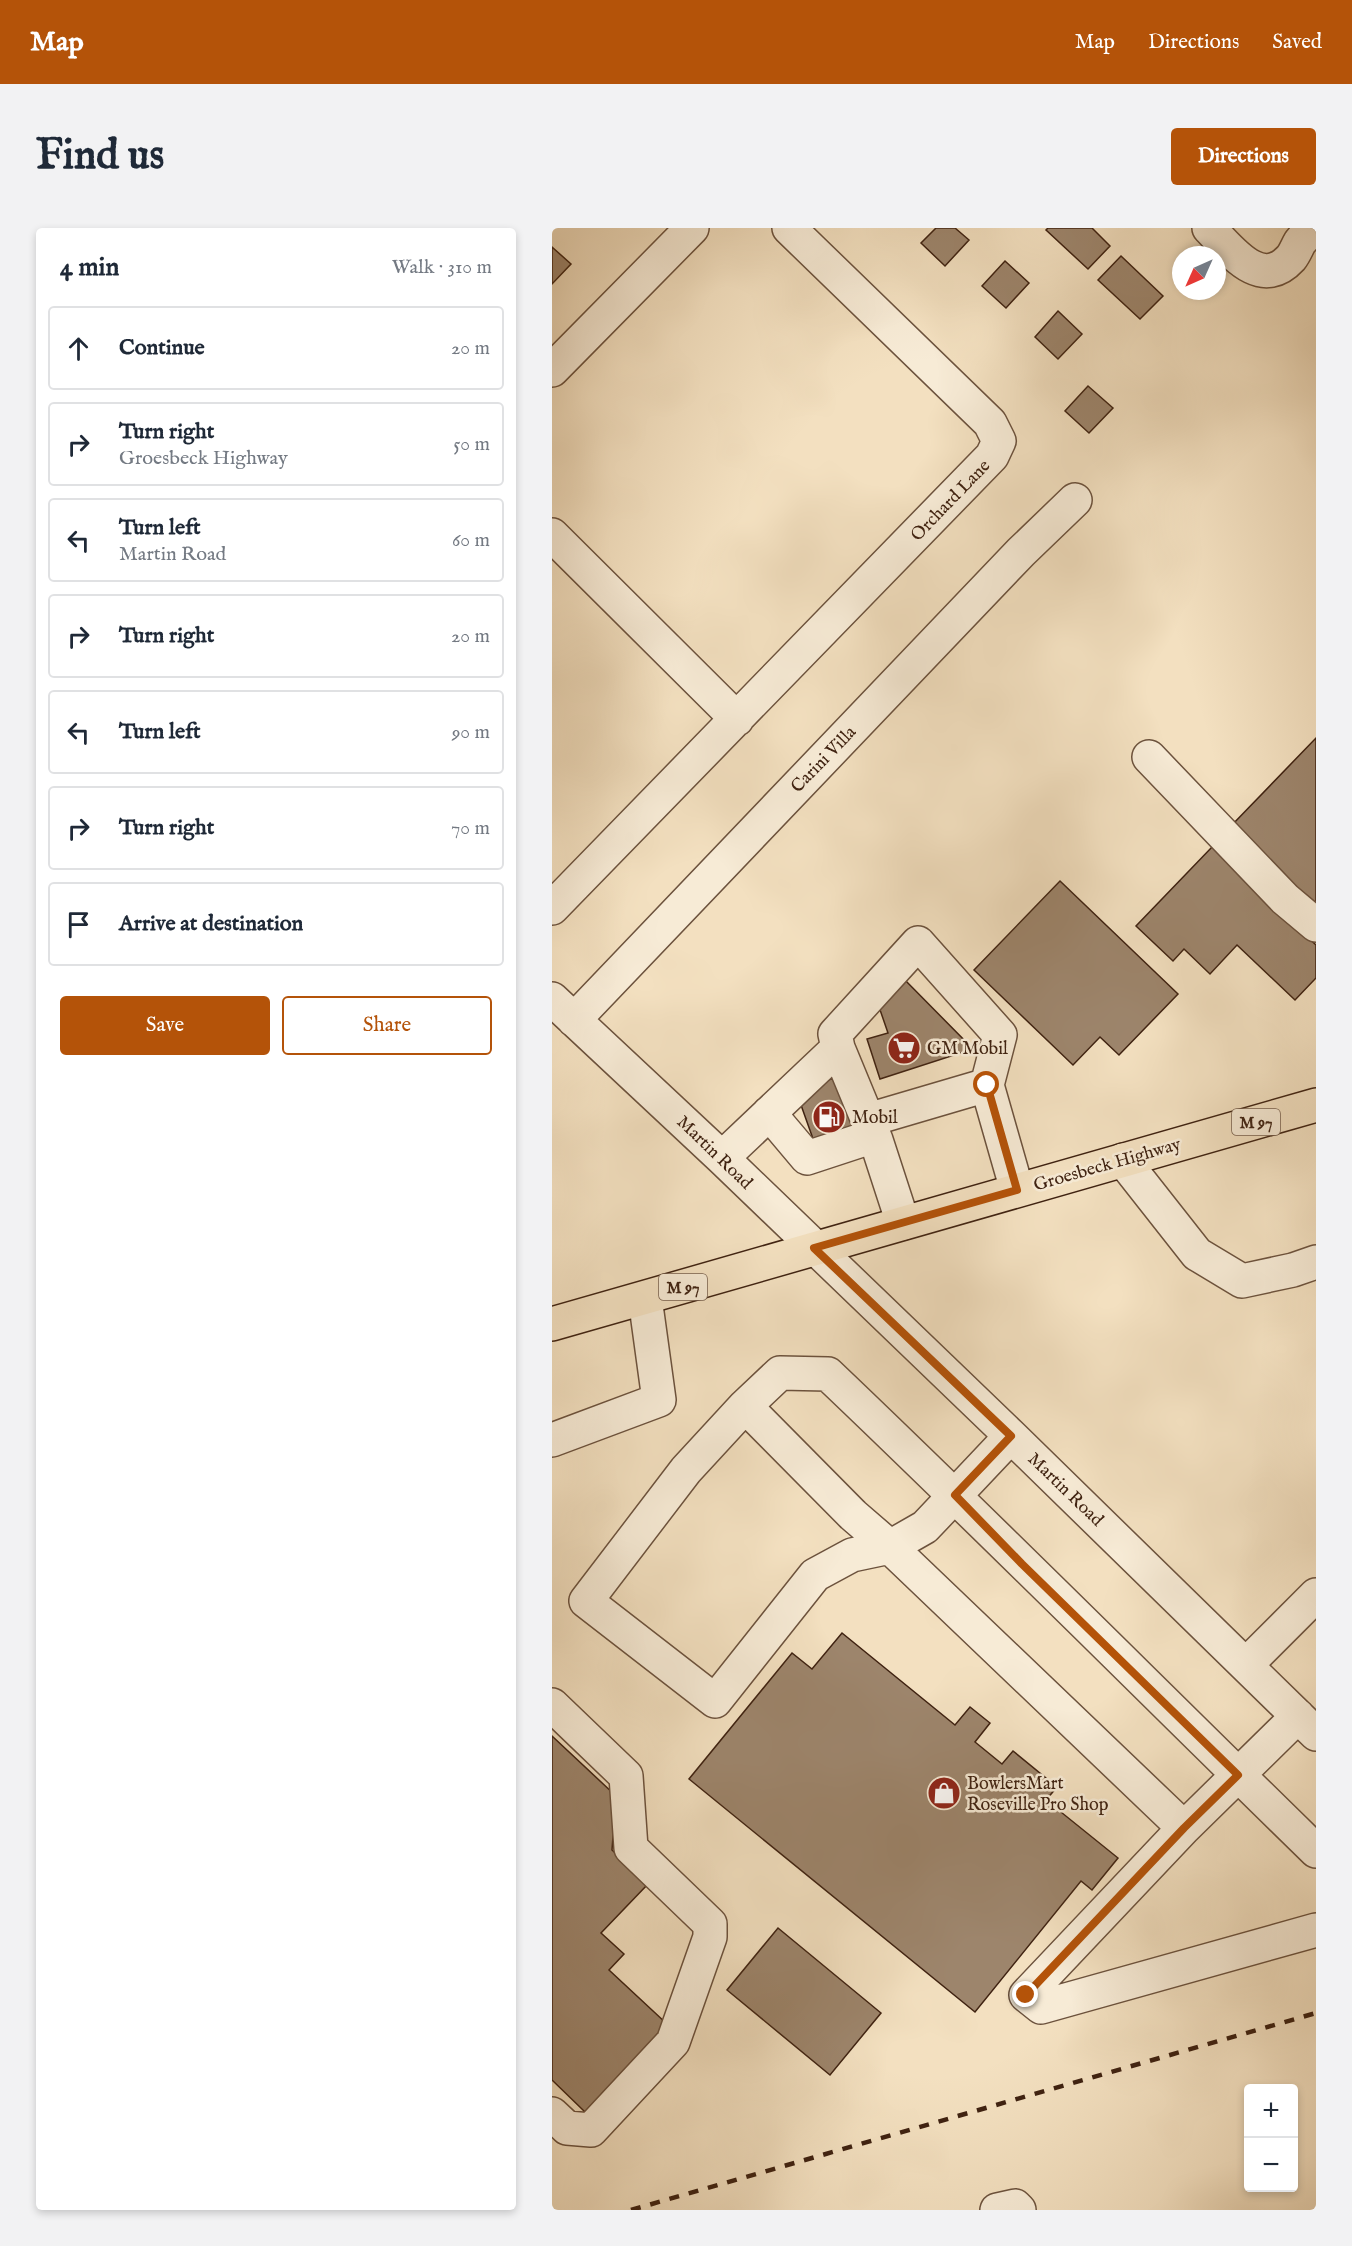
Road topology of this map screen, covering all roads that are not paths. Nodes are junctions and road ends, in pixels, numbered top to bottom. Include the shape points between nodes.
1 (692, 228) edge
2 (789, 228) edge
3 (1209, 228) edge
4 (1313, 228) edge
5 (552, 370) edge
6 (1075, 500) dead end
7 (552, 536) edge
8 (737, 719) junction
9 (1149, 757) dead end
10 (552, 908) edge
11 (1316, 925) edge
12 (563, 1009) edge
13 (838, 1048) junction
14 (987, 1085) junction
15 (1316, 1105) edge
16 (769, 1113) junction
17 (871, 1128) junction
18 (722, 1158) junction
19 (1123, 1160) junction
20 (1017, 1190) junction
21 (903, 1223) junction
22 (814, 1248) junction
23 (1316, 1262) edge
24 (645, 1298) junction
25 (552, 1324) edge
26 (745, 1406) junction
27 (1011, 1436) junction
28 (552, 1440) edge
29 (955, 1495) junction
30 (890, 1547) junction
31 (1316, 1595) edge
32 (1246, 1665) junction
33 (552, 1705) edge
34 (1307, 1725) edge
35 (1238, 1775) junction
36 (1184, 1828) junction
37 (1316, 1851) edge
38 (1316, 1930) edge
39 (552, 2114) edge
40 (997, 2210) edge
41 (1019, 2210) edge

1 - 5 street
2 - 8 street, Orchard Lane via 990,423 999,441 992,456
3 - 4 street via 1241,262 1260,270 1276,270 1291,258
6 - 12 street, Carini Villa
7 - 8 street
8 - 10 street, Orchard Lane
9 - 11 street via 1285,899
12 - 18 street, Martin Road
13 - 14 street via 835,1034 918,943 1000,1035
13 - 16 street
13 - 17 street
14 - 17 street
14 - 20 street
15 - 19 main road, Groesbeck Highway / M 97
16 - 17 street via 807,1158
16 - 18 street
17 - 21 street
18 - 22 street, Martin Road
19 - 20 main road, Groesbeck Highway / M 97
19 - 23 street via 1197,1254 1242,1281
20 - 21 main road, Groesbeck Highway / M 97
21 - 22 main road, Groesbeck Highway / M 97
22 - 24 main road, Groesbeck Highway / M 97
22 - 27 street, Martin Road
24 - 25 main road, Groesbeck Highway / M 97
24 - 28 street via 659,1400
26 - 29 street via 780,1373 828,1374
26 - 30 street
26 - 30 street via 686,1470 586,1601 715,1701 815,1575 852,1555
27 - 29 street
27 - 32 street, Martin Road
29 - 30 street via 925,1527
29 - 35 street
30 - 36 street
31 - 32 street
32 - 34 street, Martin Road
33 - 39 street via 626,1776 631,1848 710,1924 710,1937 673,2042 591,2130 567,2128
34 - 35 street
35 - 36 street
35 - 37 street
36 - 38 street via 1026,1995 1041,2007
40 - 41 street via 1015,2206

